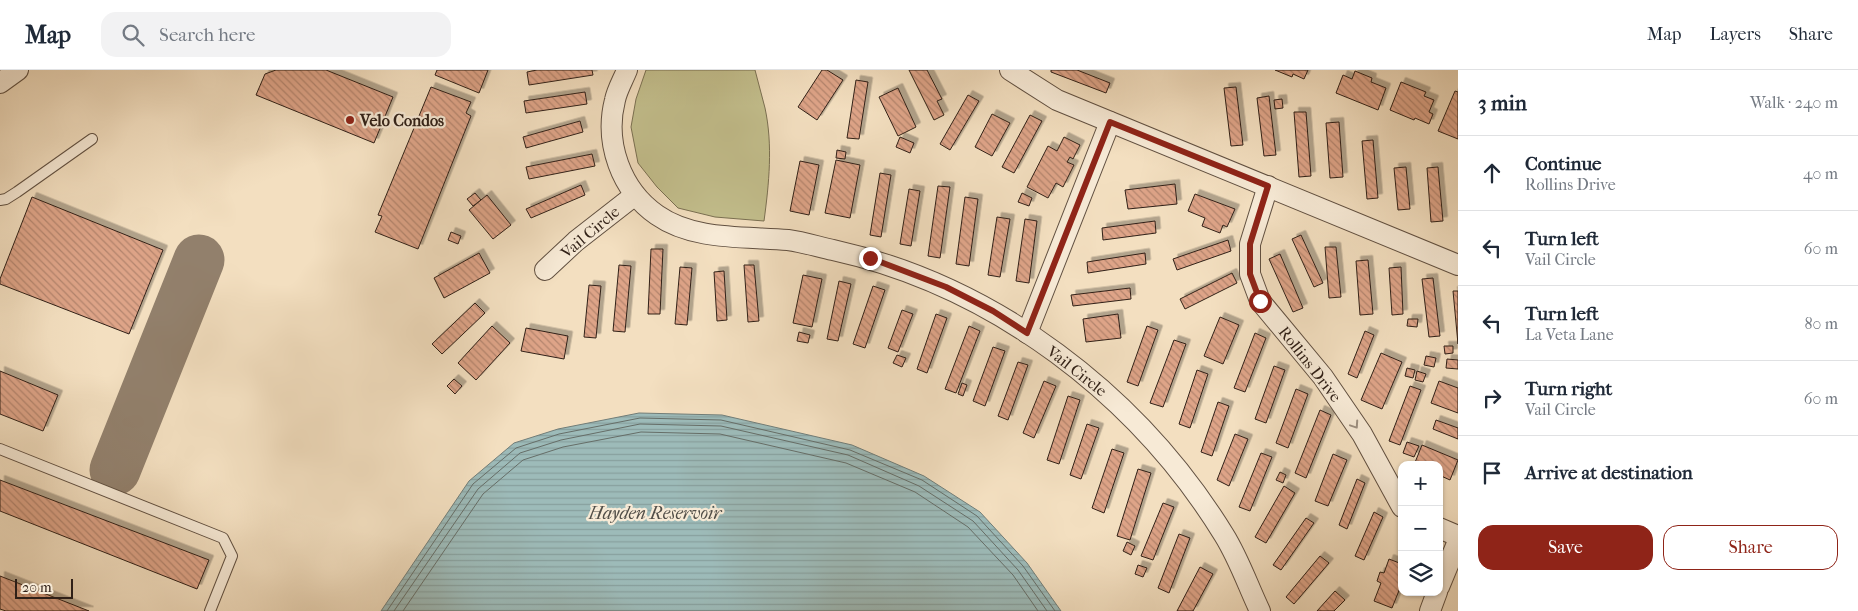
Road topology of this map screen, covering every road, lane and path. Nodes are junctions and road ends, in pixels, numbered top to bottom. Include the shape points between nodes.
1 (18, 70) edge
2 (627, 70) edge
3 (1010, 70) edge
4 (0, 83) edge
5 (1110, 122) junction
6 (92, 139) dead end
7 (1268, 186) junction
8 (635, 195) junction
9 (0, 200) edge
10 (1458, 265) edge
11 (545, 270) dead end
12 (1027, 333) junction
13 (0, 449) edge
14 (1401, 506) edge
15 (1443, 530) edge
16 (1458, 536) edge
17 (1458, 541) edge
18 (1443, 577) edge
19 (1436, 596) edge
20 (210, 611) edge
21 (1260, 611) edge
22 (1430, 611) edge

1 - 4 street
2 - 8 street, Vail Circle via 615,100 611,125 614,151
3 - 5 street via 1057,100
5 - 7 street
5 - 12 street
6 - 9 lane via 17,192
7 - 10 street
7 -> 14 street, Rollins Drive via 1250,244 1250,274 1260,301 1323,378 1362,434
8 - 11 street, Vail Circle
8 - 12 street, Vail Circle via 656,214 687,230 792,241 870,258 946,287
12 - 21 street, Vail Circle via 1066,359 1113,399 1162,450 1225,537
13 - 20 lane via 223,538 232,556
15 - 16 street
17 - 18 street
19 - 22 street

